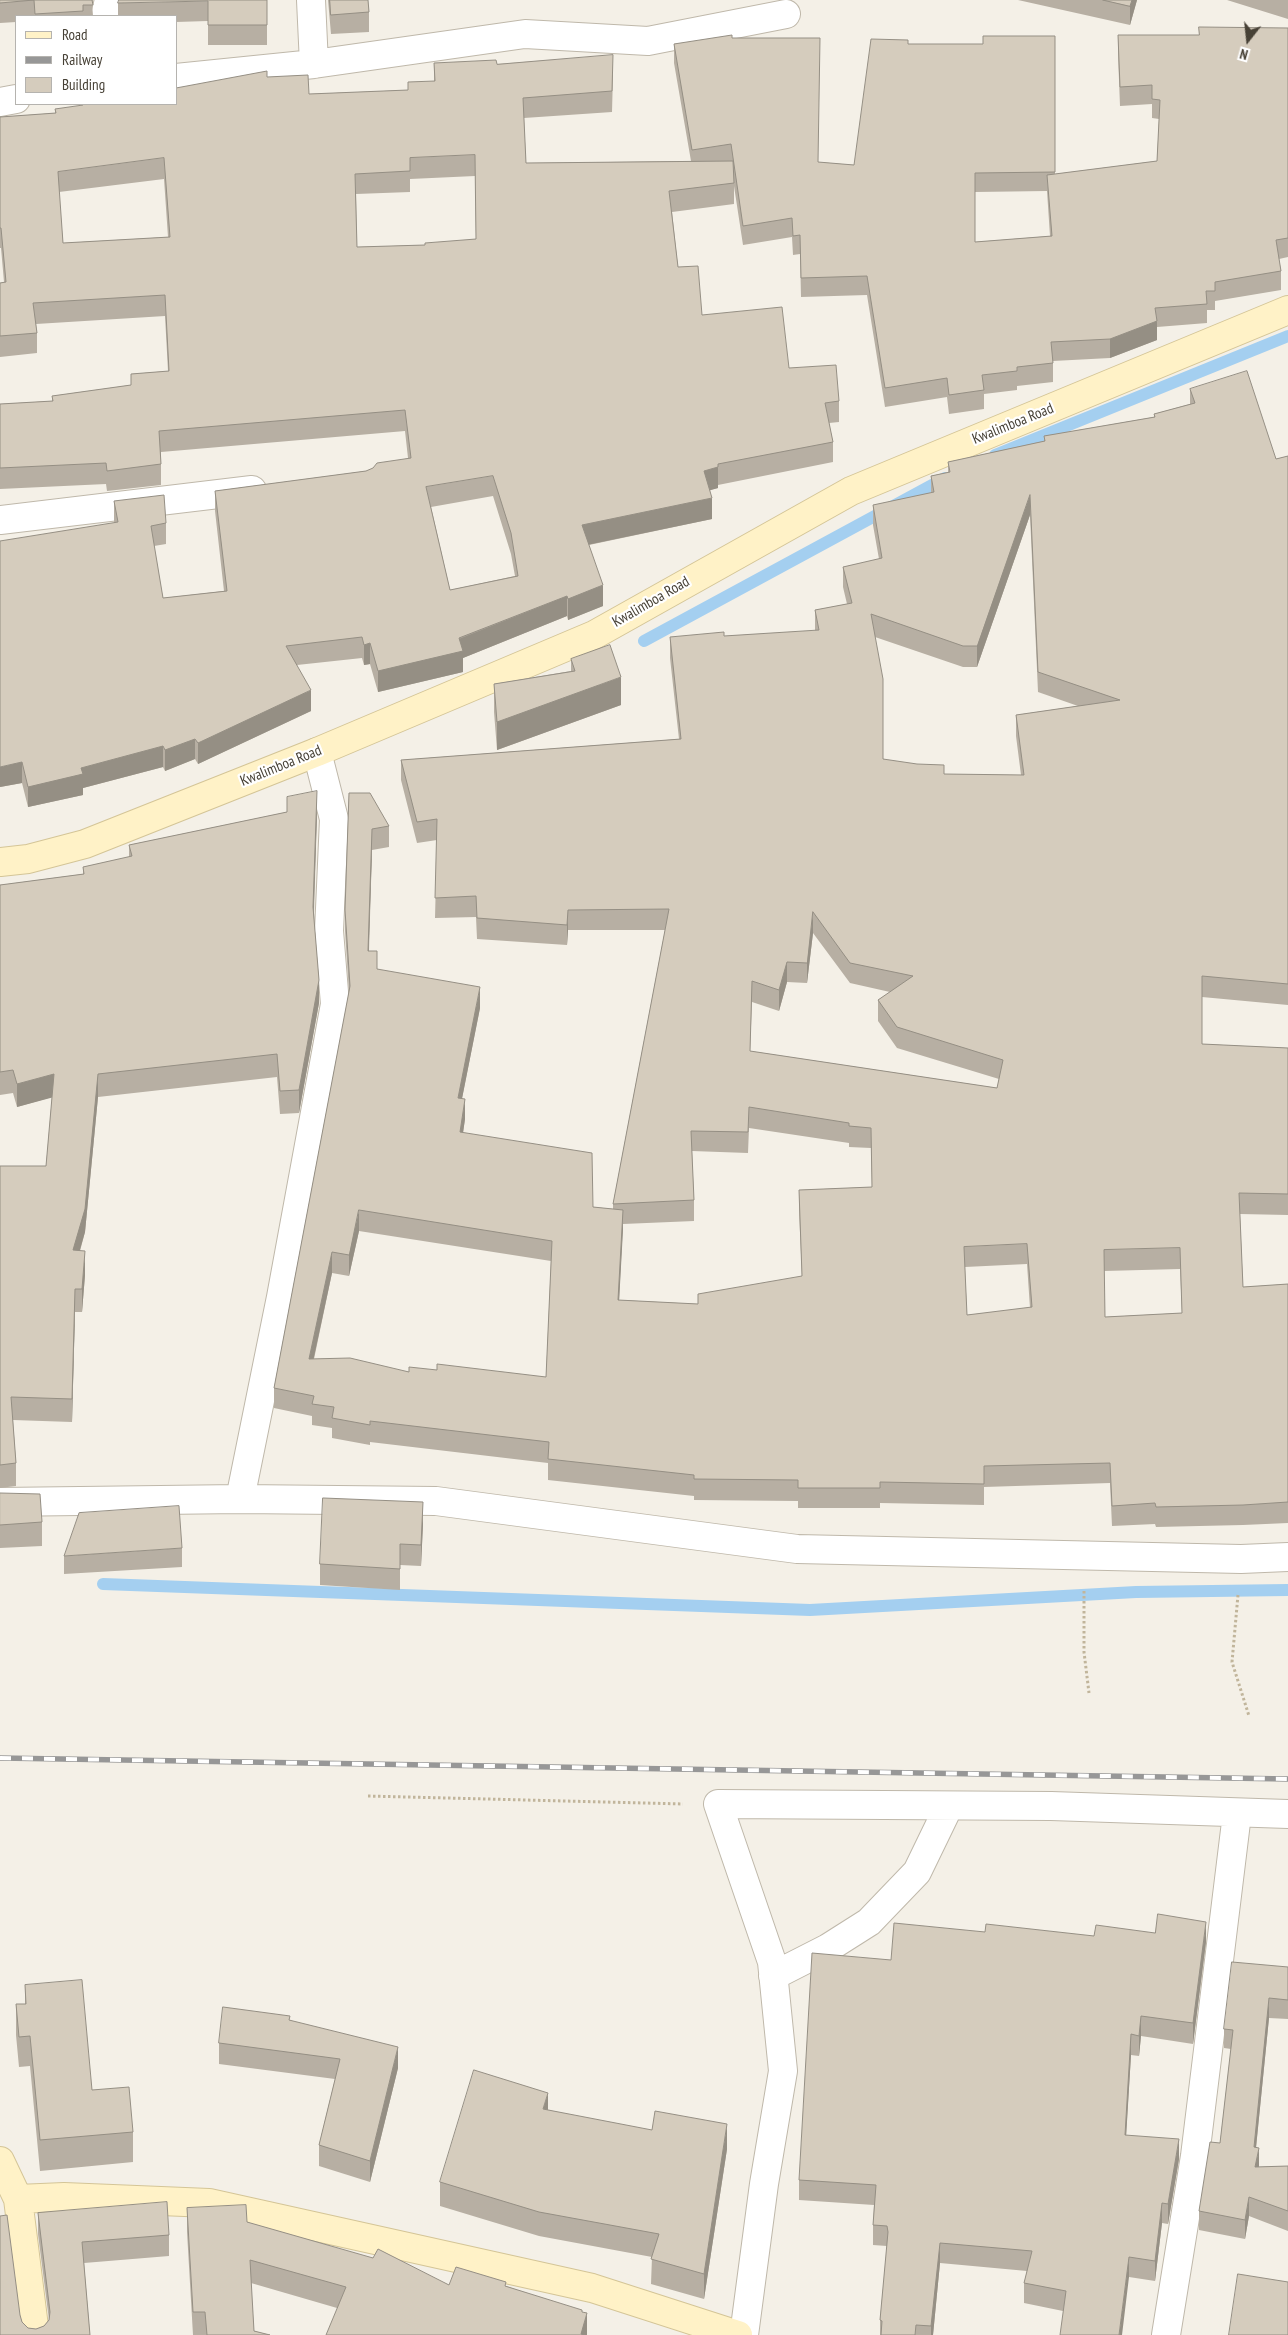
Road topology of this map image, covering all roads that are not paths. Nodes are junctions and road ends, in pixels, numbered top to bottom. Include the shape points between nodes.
1 (109, 0) edge
2 (311, 0) edge
3 (786, 14) dead end
4 (105, 15) edge
5 (314, 64) junction
6 (178, 78) edge
7 (15, 99) edge
8 (0, 102) edge
9 (1288, 310) edge
10 (276, 487) edge
11 (0, 520) edge
12 (317, 752) junction
13 (0, 862) edge
14 (240, 1499) junction
15 (0, 1502) edge
16 (1288, 1557) edge
17 (949, 1806) junction
18 (1237, 1814) junction
19 (1288, 1814) edge
20 (773, 1976) junction
21 (0, 2161) edge
22 (18, 2199) junction
23 (35, 2335) edge
24 (738, 2335) edge
25 (744, 2335) edge
26 (1166, 2335) edge

1 - 4 street
2 - 5 street
3 - 5 street via 648,41 525,34
5 - 6 street
7 - 8 street
9 - 12 street, Kwalimboa Road via 851,491 594,635
10 - 11 street
12 - 13 street, Kwalimboa Road via 85,844 28,859
12 - 14 street via 334,819 329,931 334,1004 281,1297
14 - 15 street
14 - 16 street via 436,1501 797,1549 1241,1559
17 - 18 street via 1051,1806
17 - 20 street via 917,1872 868,1922 828,1948
17 - 20 street via 718,1804 772,1962
18 - 19 street
18 - 26 street via 1195,2156
20 - 25 street via 783,2071
21 - 22 street
22 - 23 street
22 - 24 street via 209,2204 592,2288

